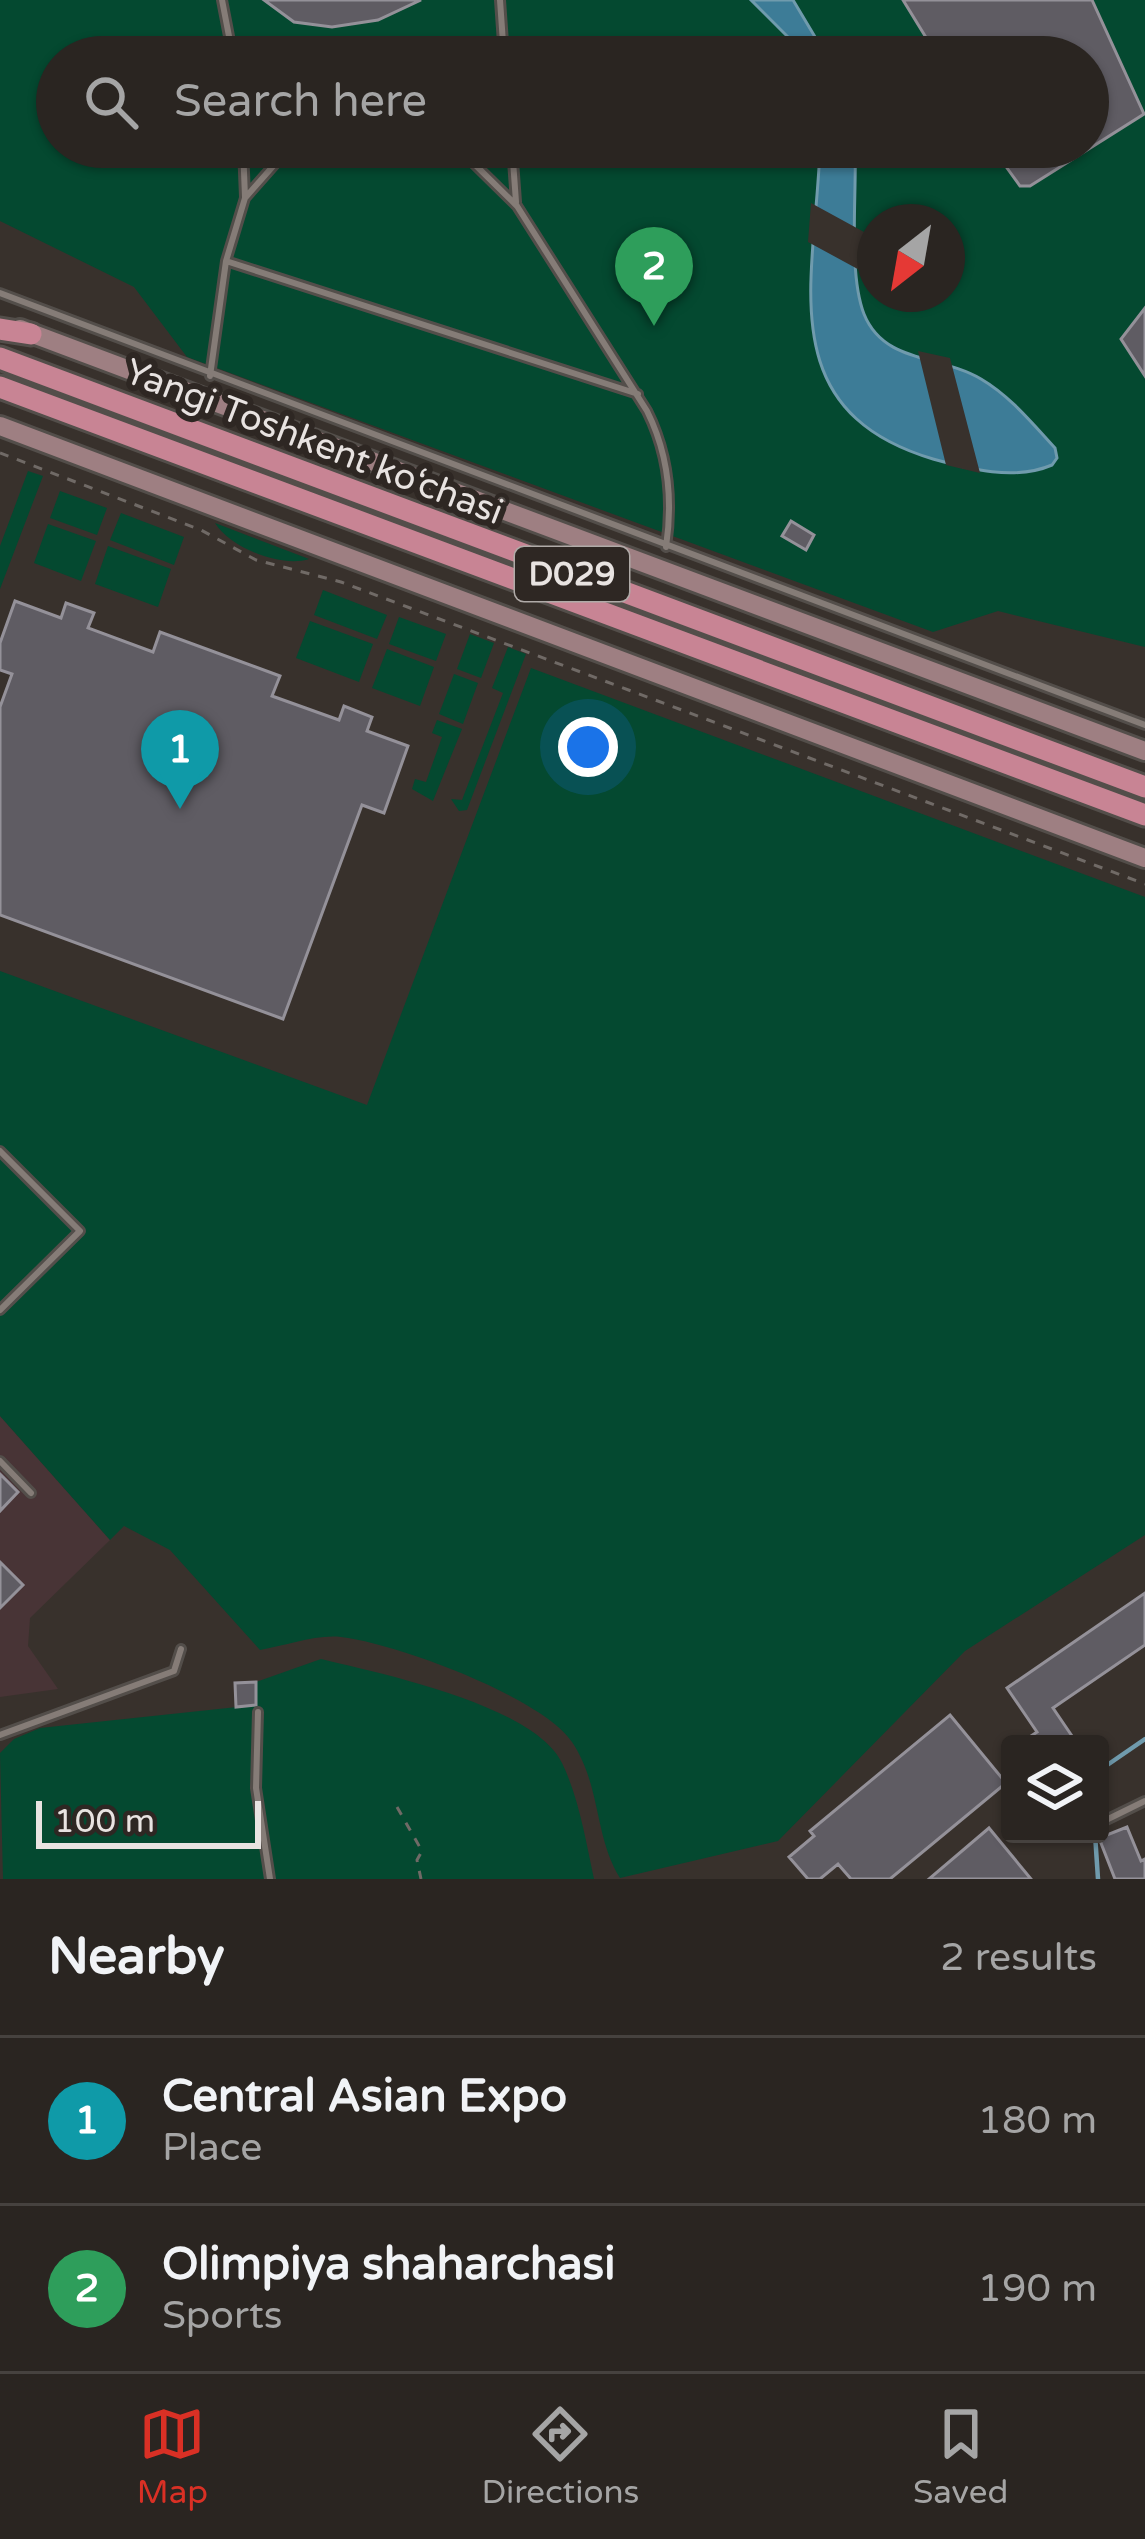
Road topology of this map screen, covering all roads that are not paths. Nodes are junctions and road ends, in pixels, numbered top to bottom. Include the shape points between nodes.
1 (222, 0) edge
2 (500, 0) edge
3 (229, 36) edge
4 (503, 36) edge
5 (243, 168) edge
6 (271, 168) edge
7 (478, 168) edge
8 (514, 168) edge
9 (244, 198) junction
10 (517, 206) junction
11 (226, 260) junction
12 (0, 292) edge
13 (0, 325) edge
14 (32, 334) joint
15 (0, 358) edge
16 (209, 376) junction
17 (2, 389) edge
18 (638, 394) junction
19 (0, 426) edge
20 (666, 548) junction
21 (1145, 725) edge
22 (1145, 752) edge
23 (1145, 787) edge
24 (1145, 815) edge
25 (1145, 858) edge
26 (0, 1150) edge
27 (0, 1310) edge
28 (0, 1461) edge
29 (31, 1492) dead end
30 (181, 1649) dead end
31 (258, 1712) dead end
32 (0, 1735) edge
33 (1145, 1801) edge
34 (1109, 1819) edge
35 (270, 1879) edge

1 - 3 lane
2 - 4 lane
5 - 9 lane
6 - 9 lane
7 - 10 lane
8 - 10 lane
9 - 11 lane
10 - 18 lane
11 - 16 lane
11 - 18 lane
12 - 16 lane
13 - 14 highway
14 - 22 main road
15 - 23 highway, Yangi Toshkent ko‘chasi / D029
16 - 20 lane
17 - 24 highway, Yangi Toshkent ko‘chasi / D029
18 - 20 lane via 665,460
19 - 25 main road
20 - 21 lane
26 - 27 lane via 80,1231
28 - 29 lane
30 - 32 lane via 174,1671
31 - 35 lane via 256,1788
33 - 34 lane

